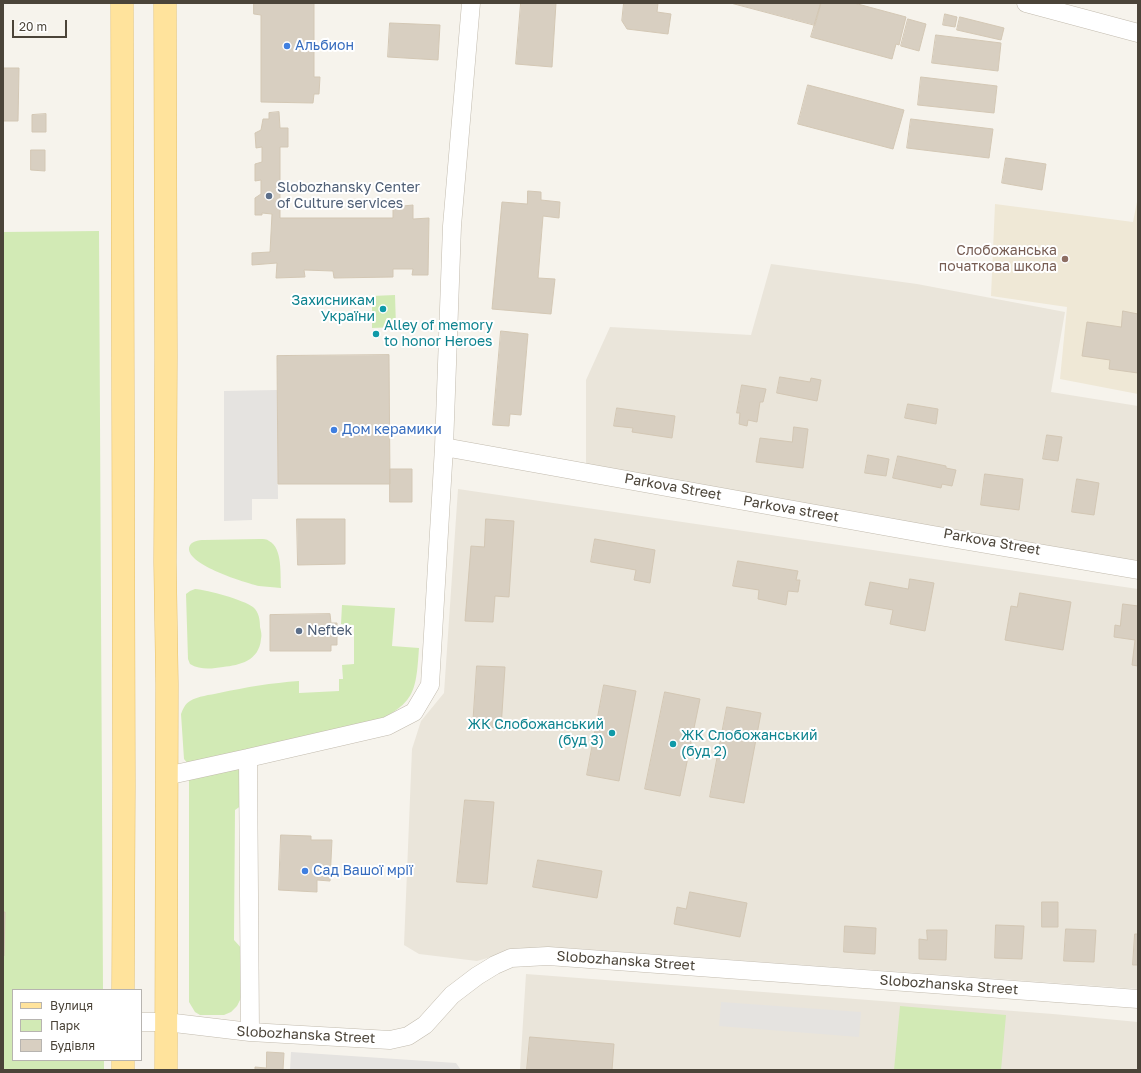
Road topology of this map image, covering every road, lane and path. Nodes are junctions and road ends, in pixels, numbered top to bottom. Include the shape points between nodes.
1 (122, 3) edge
2 (165, 3) edge
3 (471, 3) edge
4 (1026, 3) edge
5 (1138, 33) edge
6 (444, 447) junction
7 (1138, 569) edge
8 (248, 758) junction
9 (166, 776) junction
10 (123, 989) edge
11 (1138, 999) edge
12 (142, 1022) edge
13 (166, 1022) junction
14 (250, 1032) junction
15 (166, 1070) edge

1 - 10 main road
2 - 9 main road
3 - 6 street via 452,226
4 - 5 street
6 - 7 street, Parkova street via 933,535
6 - 8 street via 430,685 414,712 387,726
8 - 9 street
8 - 14 street
9 - 13 main road
11 - 14 street, Slobozhanska Street via 548,956 511,958 495,965 452,995 425,1025 408,1036 390,1040
12 - 13 street, Slobozhanska Street
13 - 14 street, Slobozhanska Street
13 - 15 main road

